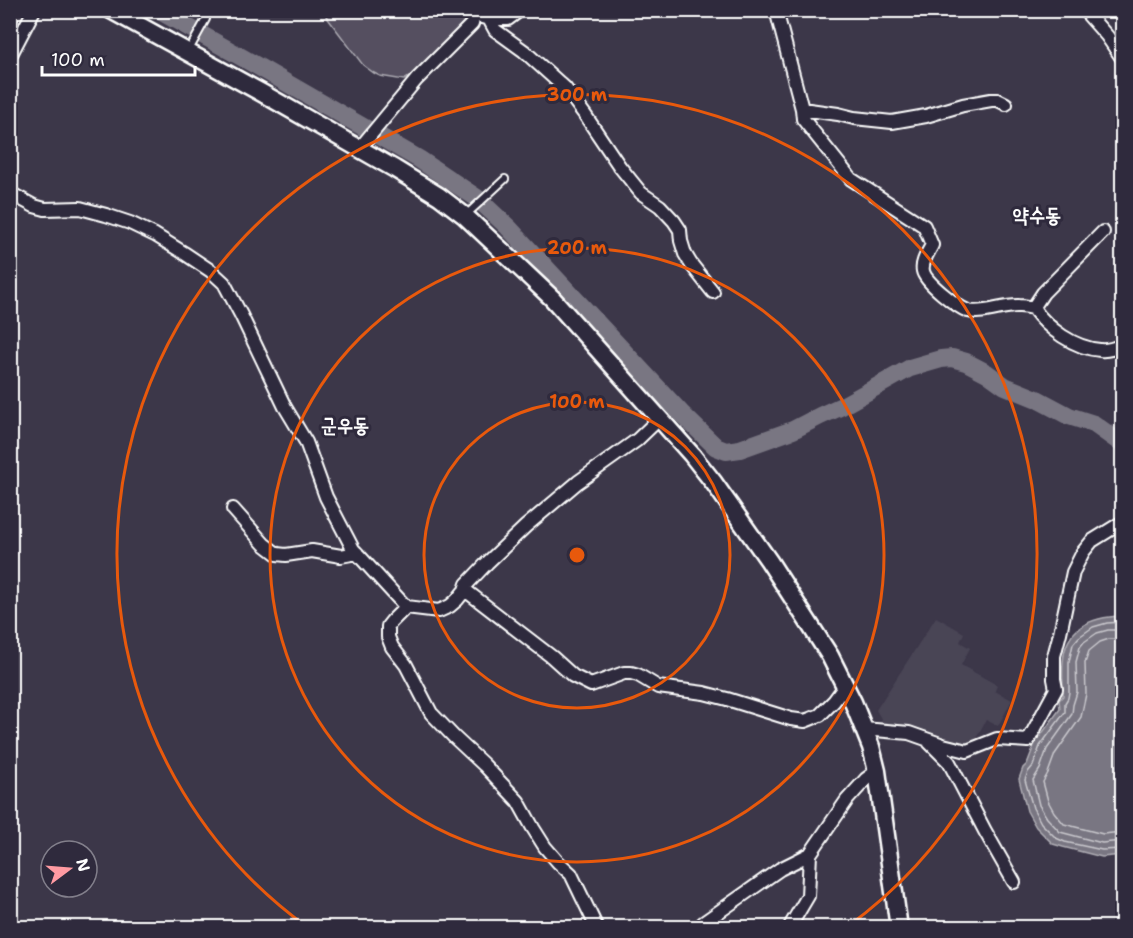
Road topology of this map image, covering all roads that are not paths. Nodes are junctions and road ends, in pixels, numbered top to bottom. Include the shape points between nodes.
1 (34, 10) edge
2 (111, 10) edge
3 (520, 10) edge
4 (776, 10) edge
5 (1084, 10) edge
6 (475, 13) edge
7 (206, 19) dead end
8 (489, 19) junction
9 (191, 46) junction
10 (10, 56) edge
11 (1122, 58) edge
12 (1006, 104) dead end
13 (802, 109) junction
14 (362, 144) junction
15 (505, 179) dead end
16 (10, 193) edge
17 (469, 213) junction
18 (1103, 232) dead end
19 (713, 291) dead end
20 (1033, 308) junction
21 (1122, 345) edge
22 (660, 418) junction
23 (233, 509) dead end
24 (1121, 523) dead end
25 (357, 553) junction
26 (465, 590) junction
27 (406, 607) junction
28 (845, 686) junction
29 (864, 729) junction
30 (926, 739) junction
31 (877, 771) junction
32 (810, 854) junction
33 (1014, 882) dead end
34 (703, 923) dead end
35 (597, 927) edge
36 (789, 927) edge
37 (899, 927) edge

1 - 10 street
2 - 9 street
3 - 8 street via 508,19
4 - 13 street
5 - 11 street
6 - 8 street
6 - 14 street via 472,24 417,79
7 - 9 lane
8 - 19 street via 495,30 565,88 641,193 674,221 685,254
9 - 14 street via 262,93
12 - 13 street via 991,100 892,122
13 - 20 street via 803,119 851,178 924,226 932,245 922,263 923,272 942,293 968,311 1020,305
14 - 17 street
15 - 17 lane
16 - 25 street via 45,209 80,208 130,223 184,253 224,284 306,442 326,497
17 - 22 street
18 - 20 street
20 - 21 street via 1052,328 1086,347 1101,350
22 - 26 street via 526,526
22 - 28 street via 714,483 769,561
23 - 25 street via 277,554
24 - 30 street via 1092,541 1073,572 1054,656 1056,689 1028,741 997,739 967,751
25 - 27 street
26 - 27 street via 450,606 439,611
26 - 28 street via 573,676 591,685 631,673 658,687 712,695 805,721 820,715
27 - 35 street via 388,626 388,638 431,713 518,801 545,846 571,874
28 - 29 street
29 - 30 street via 909,733
29 - 31 street
30 - 33 street via 949,762
31 - 32 street via 847,800
31 - 37 street
32 - 34 street via 780,869
32 - 36 street via 808,896

